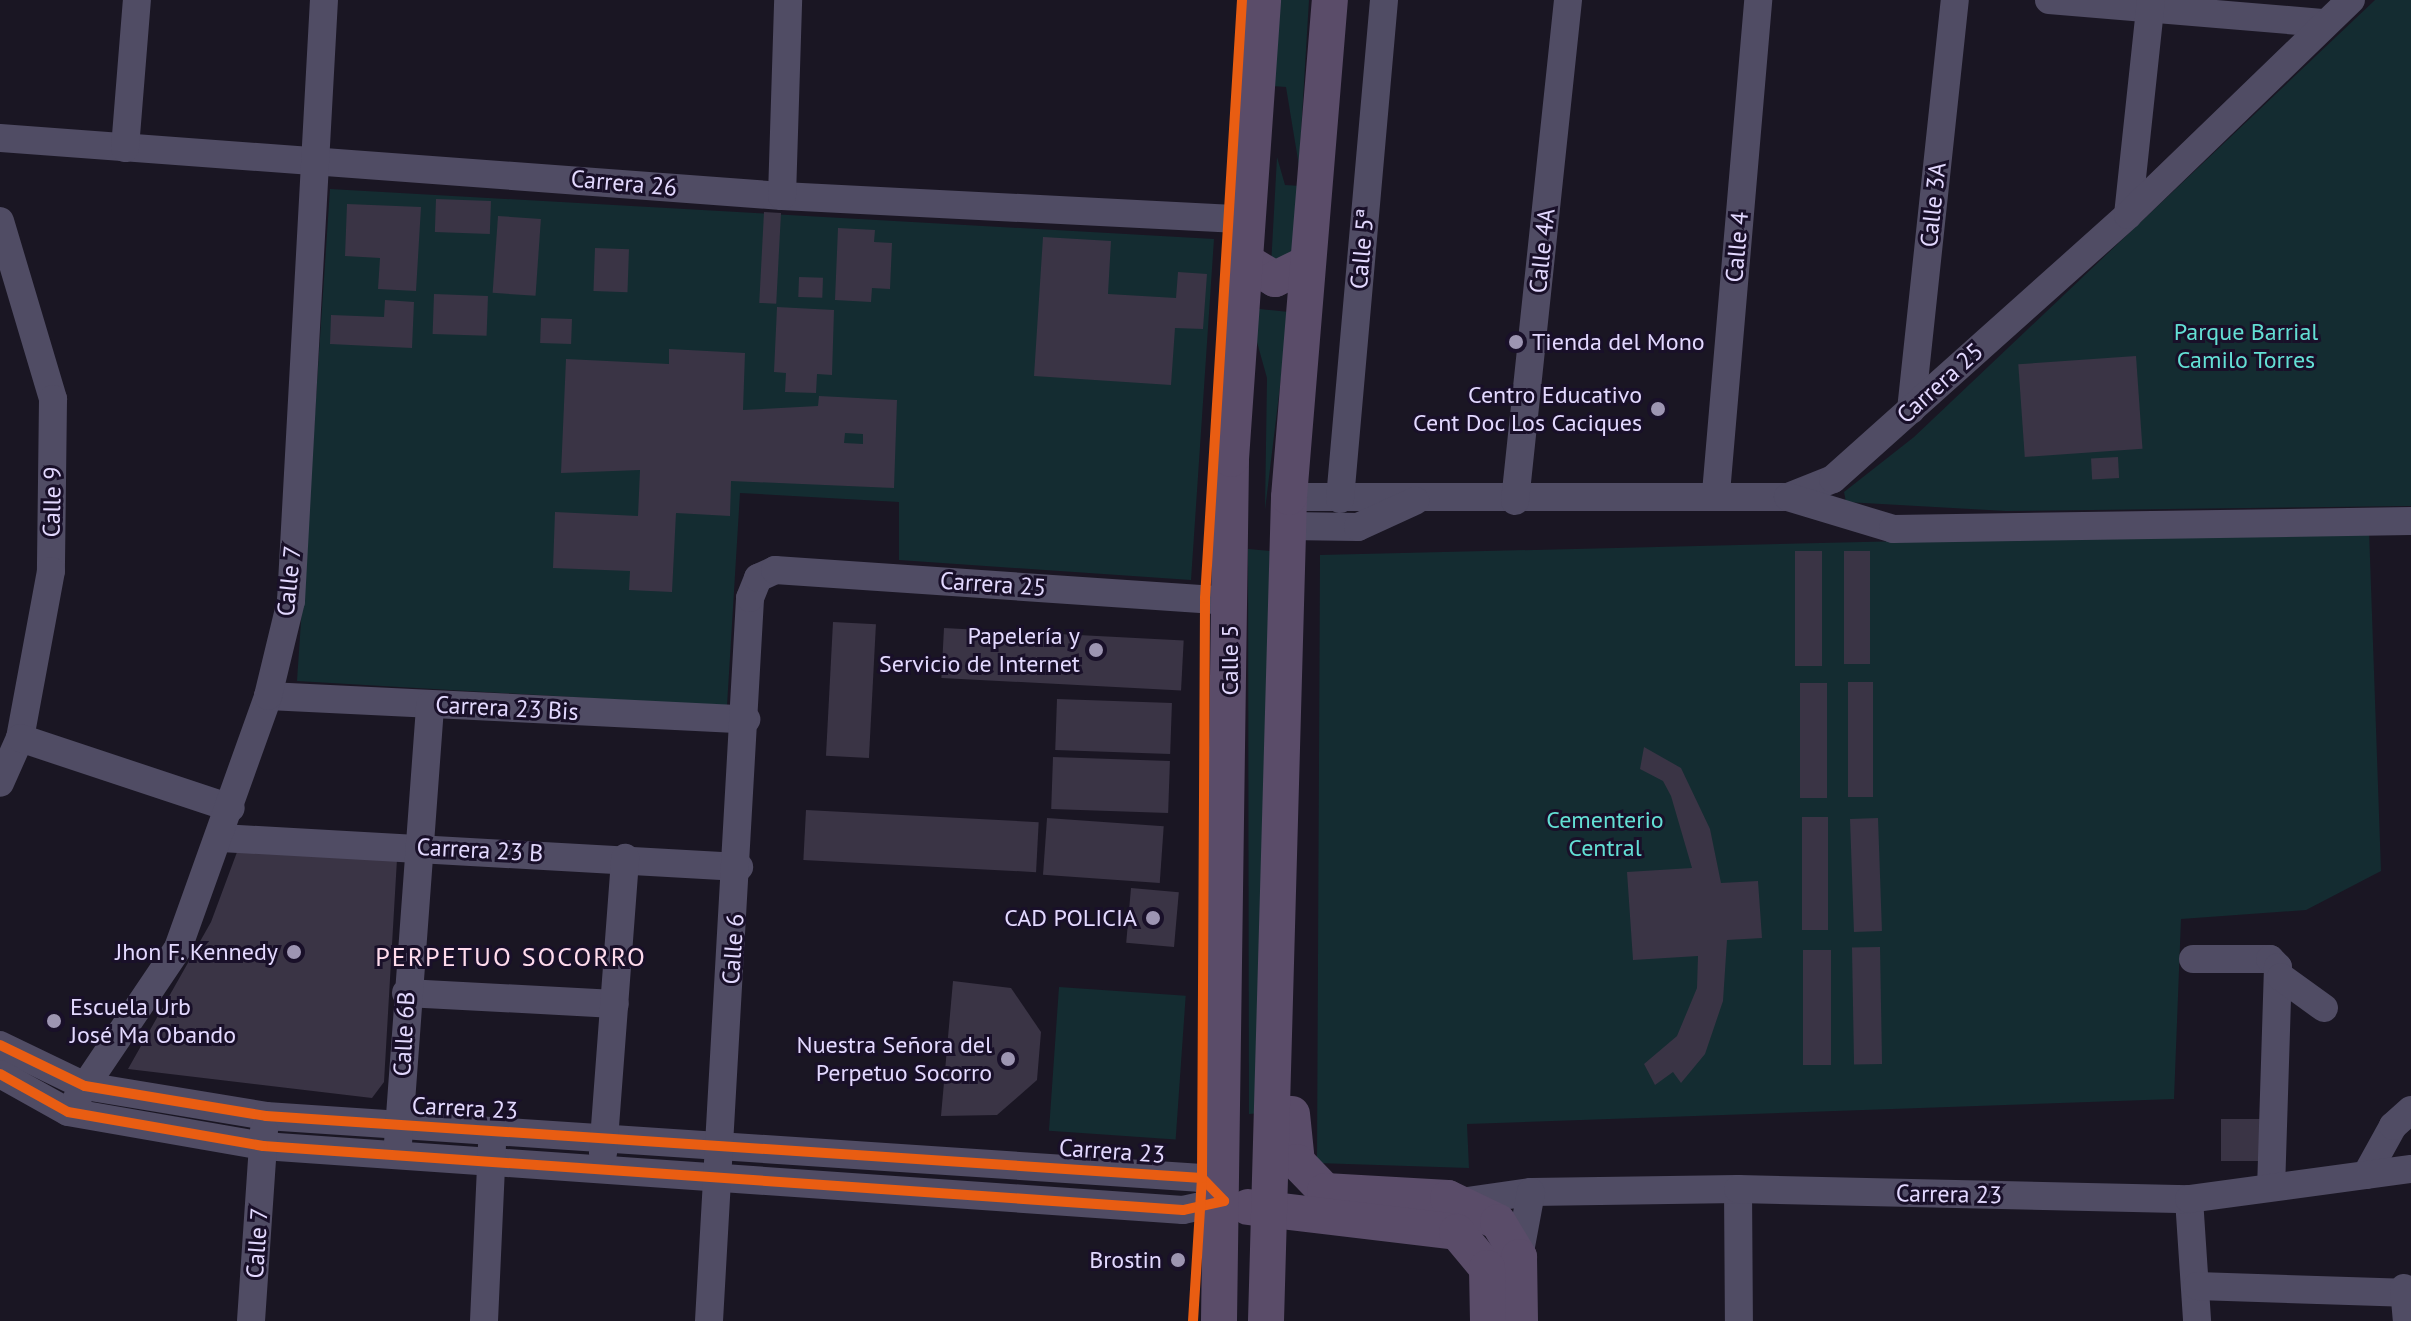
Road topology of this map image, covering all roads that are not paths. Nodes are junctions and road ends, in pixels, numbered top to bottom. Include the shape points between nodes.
1 (137, 0) edge
2 (324, 0) edge
3 (788, 0) edge
4 (1263, 0) edge
5 (1330, 0) edge
6 (1384, 0) edge
7 (1568, 0) edge
8 (1758, 0) edge
9 (1955, 0) edge
10 (2049, 0) edge
11 (2350, 0) edge
12 (2150, 5) edge
13 (2325, 23) junction
14 (0, 138) edge
15 (125, 148) junction
16 (316, 158) junction
17 (782, 196) junction
18 (2128, 215) junction
19 (1248, 220) junction
20 (0, 221) edge
21 (1245, 261) junction
22 (1306, 264) junction
23 (1911, 410) junction
24 (1231, 459) junction
25 (1716, 493) junction
26 (1788, 497) junction
27 (1340, 499) junction
28 (1419, 499) junction
29 (1515, 501) junction
30 (1289, 511) junction
31 (2411, 521) edge
32 (758, 578) joint
33 (1230, 601) junction
34 (268, 696) junction
35 (430, 705) junction
36 (746, 719) junction
37 (20, 738) junction
38 (0, 783) edge
39 (231, 808) junction
40 (221, 838) junction
41 (416, 847) junction
42 (625, 858) junction
43 (739, 867) junction
44 (2193, 959) dead end
45 (2281, 977) junction
46 (406, 993) junction
47 (615, 1004) junction
48 (2324, 1008) dead end
49 (1274, 1035) junction
50 (0, 1045) edge
51 (0, 1074) edge
52 (85, 1086) junction
53 (2411, 1110) edge
54 (68, 1112) junction
55 (266, 1116) junction
56 (399, 1125) junction
57 (493, 1129) junction
58 (604, 1134) junction
59 (720, 1141) junction
60 (263, 1146) junction
61 (398, 1157) junction
62 (492, 1164) junction
63 (601, 1169) junction
64 (2411, 1169) edge
65 (2366, 1175) junction
66 (718, 1180) junction
67 (2271, 1187) junction
68 (1738, 1189) junction
69 (1531, 1192) junction
70 (2189, 1199) junction
71 (1224, 1201) junction
72 (1467, 1201) junction
73 (1272, 1213) junction
74 (1519, 1257) junction
75 (2197, 1286) junction
76 (2408, 1290) edge
77 (251, 1321) edge
78 (484, 1321) edge
79 (709, 1321) edge
80 (1219, 1321) edge
81 (1266, 1321) edge
82 (1488, 1321) edge
83 (1520, 1321) edge
84 (1739, 1321) edge
85 (2197, 1321) edge
86 (2407, 1321) edge

1 - 15 street
2 - 16 street, Calle 7
3 - 17 street
4 - 19 main road, Calle 5
5 - 22 main road
6 - 27 street, Calle 5ª
7 - 29 street, Calle 4A
8 - 25 street, Calle 4
9 - 23 street, Calle 3A
10 - 12 street
11 - 13 street, Carrera 25
12 - 13 street
12 - 18 street
13 - 18 street, Carrera 25
14 - 15 street, Carrera 26
15 - 16 street, Carrera 26
16 - 17 street, Carrera 26
16 - 34 street, Calle 7 via 291,601
17 - 19 street, Carrera 26
18 - 23 street, Carrera 25
19 - 21 main road, Calle 5
20 - 37 street, Calle 9 via 53,399 51,571
21 - 22 main road via 1275,279
21 - 24 main road, Calle 5
22 - 30 main road
23 - 26 street, Carrera 25 via 1833,479
24 - 30 main road via 1247,523 1263,532
24 - 33 main road, Calle 5
25 - 26 street, Carrera 25
25 - 29 street, Carrera 25
26 - 31 street via 1893,529
27 - 28 street, Carrera 25
27 - 30 street, Carrera 25
28 - 29 street, Carrera 25
28 - 30 street, Carrera 25 via 1358,527
30 - 49 main road
32 - 33 street, Carrera 25 via 775,570
32 - 36 street, Calle 6 via 750,598
33 - 71 main road, Calle 5
34 - 35 street, Carrera 23 Bis
34 - 39 street, Calle 7
35 - 36 street, Carrera 23 Bis
35 - 41 street, Calle 6B
36 - 43 street, Calle 6
37 - 38 street, Calle 9
37 - 39 street
39 - 40 street, Calle 7
40 - 41 street, Carrera 23 B
40 - 52 street, Calle 7 via 178,948
41 - 42 street, Carrera 23 B
41 - 46 street, Calle 6B
42 - 43 street, Carrera 23 B
42 - 47 street
43 - 59 street, Calle 6
44 - 45 street via 2270,959
45 - 48 street
45 - 67 street
46 - 47 street
46 - 56 street, Calle 6B
47 - 58 street
49 - 72 main road, Carrera 23 via 1290,1089 1297,1162 1311,1183 1337,1194
49 - 73 main road
50 - 52 street, Carrera 23
51 - 54 street, Carrera 23
52 - 54 street, Calle 7
52 - 55 street, Carrera 23
53 - 65 street via 2393,1126
54 - 60 street, Carrera 23
55 - 56 street, Carrera 23
55 - 60 street, Calle 7
56 - 57 street, Carrera 23
56 - 61 street, Calle 6B
57 - 58 street, Carrera 23
57 - 62 street
58 - 59 street, Carrera 23
58 - 63 street
59 - 66 street, Calle 6
59 - 71 street, Carrera 23 via 1202,1178
60 - 61 street, Carrera 23
60 - 77 street, Calle 7
61 - 62 street, Carrera 23
62 - 63 street, Carrera 23
62 - 78 street
63 - 66 street, Carrera 23
64 - 65 street, Carrera 23
65 - 67 street, Carrera 23
66 - 71 street, Carrera 23 via 1183,1210
66 - 79 street, Calle 6
67 - 70 street, Carrera 23
68 - 69 street, Carrera 23
68 - 70 street, Carrera 23
68 - 84 street
69 - 72 street, Carrera 23
69 - 74 street
70 - 75 street
71 - 73 main road, Carrera 23
71 - 80 main road, Calle 5
72 - 74 main road via 1498,1222
73 - 81 main road
73 - 82 main road, Carrera 23 via 1438,1228 1480,1251
74 - 83 main road
75 - 76 street
75 - 85 street
76 - 86 street

